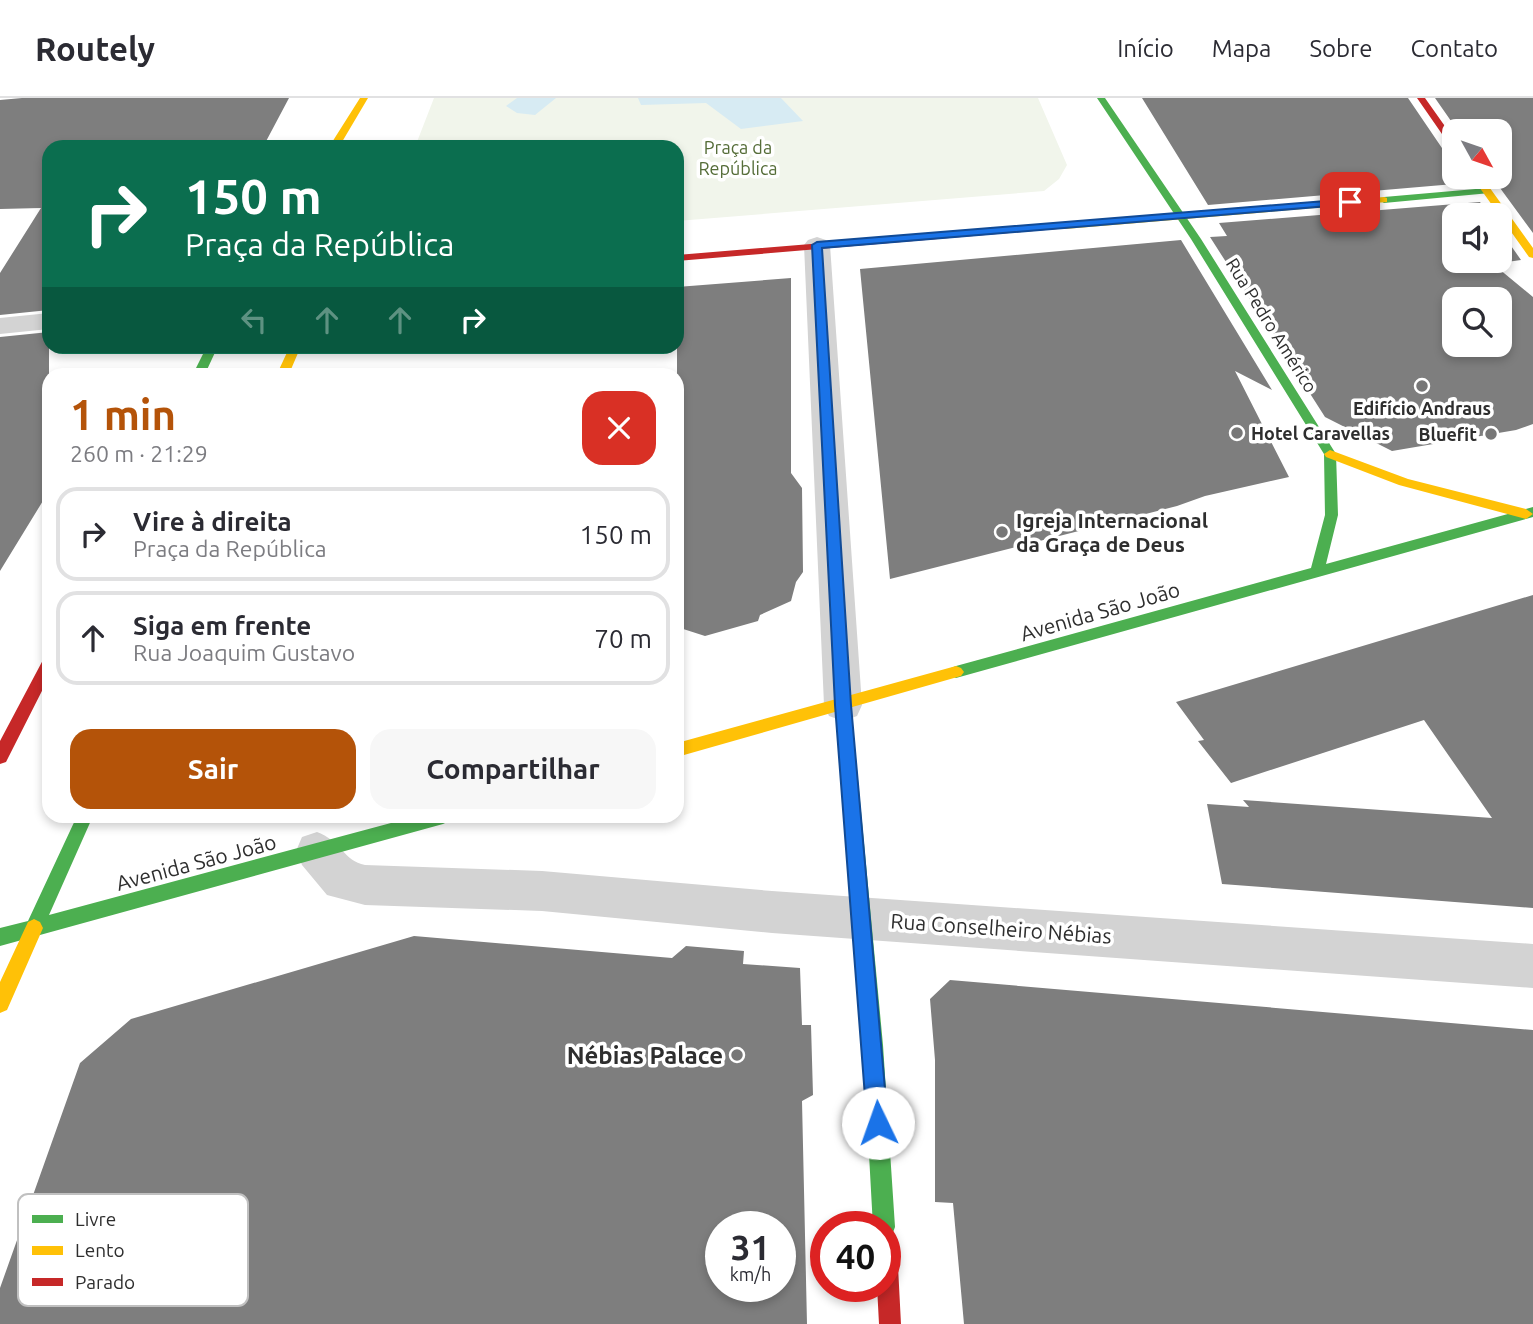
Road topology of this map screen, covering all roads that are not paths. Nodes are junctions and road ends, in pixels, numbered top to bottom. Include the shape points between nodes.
1 (364, 98) edge
2 (1101, 98) edge
3 (1421, 98) edge
4 (1442, 128) edge
5 (338, 140) edge
6 (1487, 191) joint
7 (1180, 217) junction
8 (817, 245) junction
9 (1533, 255) edge
10 (684, 257) edge
11 (42, 322) edge
12 (0, 326) edge
13 (1330, 454) junction
14 (1529, 513) edge
15 (1316, 573) junction
16 (42, 676) edge
17 (843, 705) junction
18 (684, 749) edge
19 (0, 757) edge
20 (82, 823) edge
21 (417, 823) edge
22 (317, 850) junction
23 (863, 918) junction
24 (34, 928) junction
25 (0, 937) edge
26 (1533, 966) edge
27 (0, 1003) edge
28 (883, 1211) edge
29 (889, 1302) edge
30 (890, 1324) edge

1 - 5 main road
2 - 7 main road
3 - 4 main road
6 - 7 main road
6 - 9 main road
7 - 8 main road
7 - 13 main road, Rua Pedro Américo
8 - 10 main road
8 - 17 street
11 - 12 street
13 - 14 main road via 1404,482
13 - 15 main road, Rua Pedro Américo via 1333,509
14 - 15 main road, Avenida São João
15 - 17 main road, Avenida São João
16 - 19 main road
17 - 18 main road, Avenida São João
17 - 23 main road
20 - 24 main road
21 - 22 main road, Avenida São João
22 - 23 street, Rua Conselheiro Nébias via 342,881 365,885 542,891
22 - 24 main road, Avenida São João
23 - 26 street, Rua Conselheiro Nébias
23 - 28 main road
24 - 25 main road, Avenida São João
24 - 27 main road
29 - 30 main road

